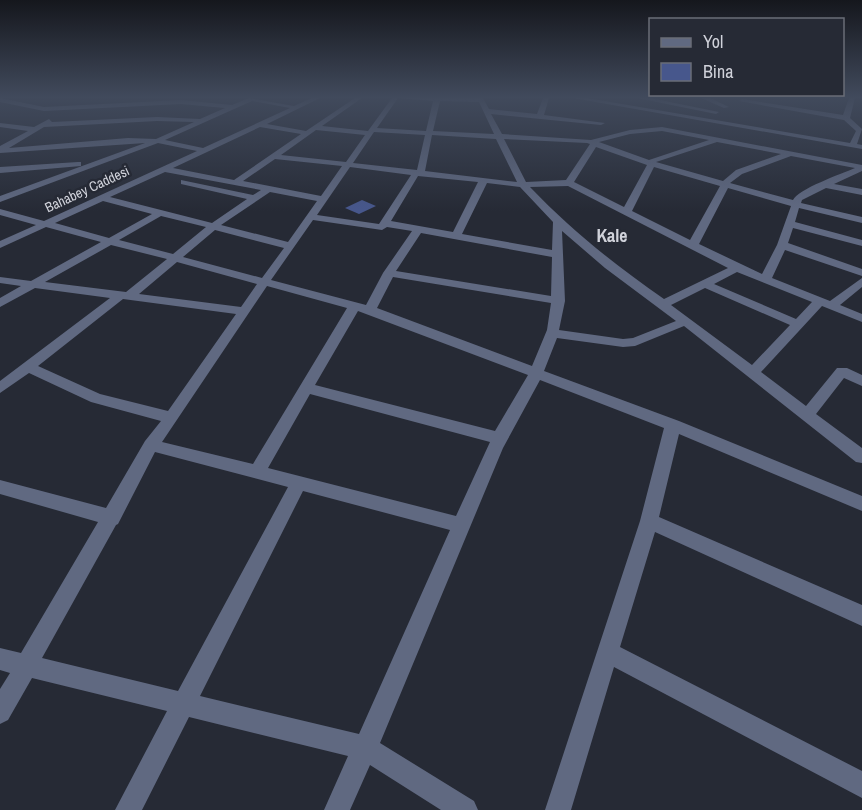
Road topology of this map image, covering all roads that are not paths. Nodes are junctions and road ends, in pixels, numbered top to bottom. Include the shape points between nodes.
1 (499, 135) edge
2 (789, 135) edge
3 (22, 136) edge
4 (168, 136) edge
5 (228, 136) edge
6 (237, 136) edge
7 (302, 136) edge
8 (368, 136) edge
9 (428, 136) edge
10 (510, 136) edge
11 (594, 136) edge
12 (611, 136) edge
13 (696, 136) edge
14 (794, 136) edge
15 (858, 136) edge
16 (717, 140) junction
17 (157, 141) junction
18 (591, 142) junction
19 (852, 145) junction
20 (862, 147) edge
21 (200, 149) junction
22 (0, 150) edge
23 (779, 151) junction
24 (790, 153) junction
25 (273, 156) junction
26 (97, 163) junction
27 (650, 163) junction
28 (349, 165) junction
29 (862, 167) edge
30 (165, 169) junction
31 (0, 170) edge
32 (152, 174) junction
33 (418, 174) junction
34 (236, 182) junction
35 (483, 182) junction
36 (569, 183) junction
37 (724, 184) junction
38 (822, 185) junction
39 (523, 186) junction
40 (268, 189) junction
41 (862, 192) edge
42 (102, 198) junction
43 (254, 198) junction
44 (0, 199) edge
45 (322, 199) junction
46 (795, 204) junction
47 (0, 212) edge
48 (626, 213) junction
49 (158, 214) junction
50 (310, 217) junction
51 (862, 220) edge
52 (558, 222) junction
53 (43, 223) junction
54 (384, 223) junction
55 (789, 224) junction
56 (211, 228) junction
57 (419, 229) junction
58 (456, 236) junction
59 (0, 240) edge
60 (110, 242) junction
61 (862, 243) edge
62 (0, 245) edge
63 (693, 245) junction
64 (782, 245) junction
65 (290, 246) junction
66 (555, 255) junction
67 (175, 257) junction
68 (737, 268) junction
69 (389, 273) junction
70 (862, 273) edge
71 (0, 280) edge
72 (765, 280) junction
73 (268, 281) junction
74 (862, 281) edge
75 (705, 284) junction
76 (31, 285) junction
77 (124, 297) junction
78 (559, 301) junction
79 (0, 303) edge
80 (663, 304) junction
81 (826, 304) junction
82 (355, 305) junction
83 (370, 310) junction
84 (244, 311) junction
85 (862, 318) edge
86 (684, 322) junction
87 (797, 324) junction
88 (552, 333) junction
89 (27, 367) junction
90 (535, 373) junction
91 (752, 373) junction
92 (862, 381) edge
93 (0, 388) edge
94 (307, 388) junction
95 (807, 415) junction
96 (172, 418) junction
97 (673, 425) junction
98 (499, 438) junction
99 (151, 445) junction
100 (862, 457) edge
101 (258, 471) junction
102 (299, 483) junction
103 (0, 487) edge
104 (862, 494) edge
105 (843, 496) junction
106 (862, 504) edge
107 (112, 518) junction
108 (649, 521) junction
109 (461, 525) junction
110 (862, 616) edge
111 (608, 652) junction
112 (0, 659) edge
113 (26, 665) junction
114 (183, 705) junction
115 (0, 712) edge
116 (365, 748) junction
117 (862, 785) edge
118 (128, 810) edge
119 (337, 810) edge
120 (465, 810) edge
121 (558, 810) edge

1 - 39 street
2 - 23 street
3 - 22 street
4 - 17 street
5 - 21 street, Bahabey Caddesi
6 - 30 street, Bahabey Caddesi
7 - 25 street
8 - 28 street
9 - 33 street
10 - 18 street
11 - 18 street
12 - 18 street
13 - 16 street
14 - 19 street
15 - 19 street
16 - 23 street
16 - 27 street via 662,155
17 - 21 street
17 - 22 street
17 - 26 street
18 - 27 street
18 - 36 street
19 - 20 street
21 - 53 street, Bahabey Caddesi
23 - 24 street
24 - 29 street
24 - 37 street via 739,172
25 - 28 street
25 - 34 street
26 - 31 street
26 - 44 street
27 - 37 street
27 - 48 street
28 - 33 street
28 - 45 street
29 - 38 street
30 - 32 street, Bahabey Caddesi
30 - 34 street
32 - 42 street, Bahabey Caddesi
32 - 43 street
33 - 35 street
33 - 54 street
34 - 40 street
35 - 39 street
35 - 58 street
36 - 39 street
36 - 48 street
37 - 46 street
37 - 63 street
38 - 41 street
38 - 46 street via 798,198
39 - 52 street
40 - 43 street
40 - 45 street
42 - 49 street
42 - 53 street, Bahabey Caddesi
43 - 56 street
45 - 50 street
46 - 51 street
46 - 55 street
47 - 53 street
48 - 63 street
49 - 56 street
49 - 60 street
50 - 54 street via 382,227
50 - 65 street
52 - 66 street
52 - 80 street via 609,266
53 - 59 street, Bahabey Caddesi
53 - 60 street
53 - 62 street, Bahabey Caddesi
54 - 57 street
55 - 61 street
55 - 64 street
56 - 65 street
56 - 67 street
57 - 58 street
57 - 69 street
58 - 66 street
60 - 67 street
60 - 76 street
63 - 68 street
64 - 70 street
64 - 72 street
65 - 73 street
66 - 78 street
67 - 73 street
67 - 77 street
68 - 72 street
68 - 75 street
69 - 78 street
69 - 83 street
71 - 76 street
72 - 81 street
73 - 82 street
73 - 84 street
74 - 81 street
75 - 80 street
75 - 87 street
76 - 77 street
76 - 79 street
77 - 84 street
77 - 89 street
78 - 88 street
80 - 86 street
81 - 85 street
81 - 87 street
82 - 83 street
82 - 94 street
83 - 90 street
84 - 96 street
86 - 88 street via 623,344
86 - 91 street
87 - 91 street
88 - 90 street
89 - 93 street
89 - 96 street via 96,398
90 - 97 street
90 - 98 street
91 - 95 street
92 - 95 street via 842,371
94 - 98 street
94 - 101 street
95 - 100 street
96 - 99 street
97 - 105 street
97 - 108 street
98 - 109 street
99 - 101 street
99 - 107 street
101 - 102 street
102 - 109 street
102 - 114 street
103 - 107 street
104 - 105 street
105 - 106 street
107 - 113 street
108 - 110 street
108 - 111 street
109 - 116 street
111 - 117 street
111 - 121 street
112 - 113 street
113 - 114 street
113 - 115 street
114 - 116 street
114 - 118 street
116 - 119 street
116 - 120 street

